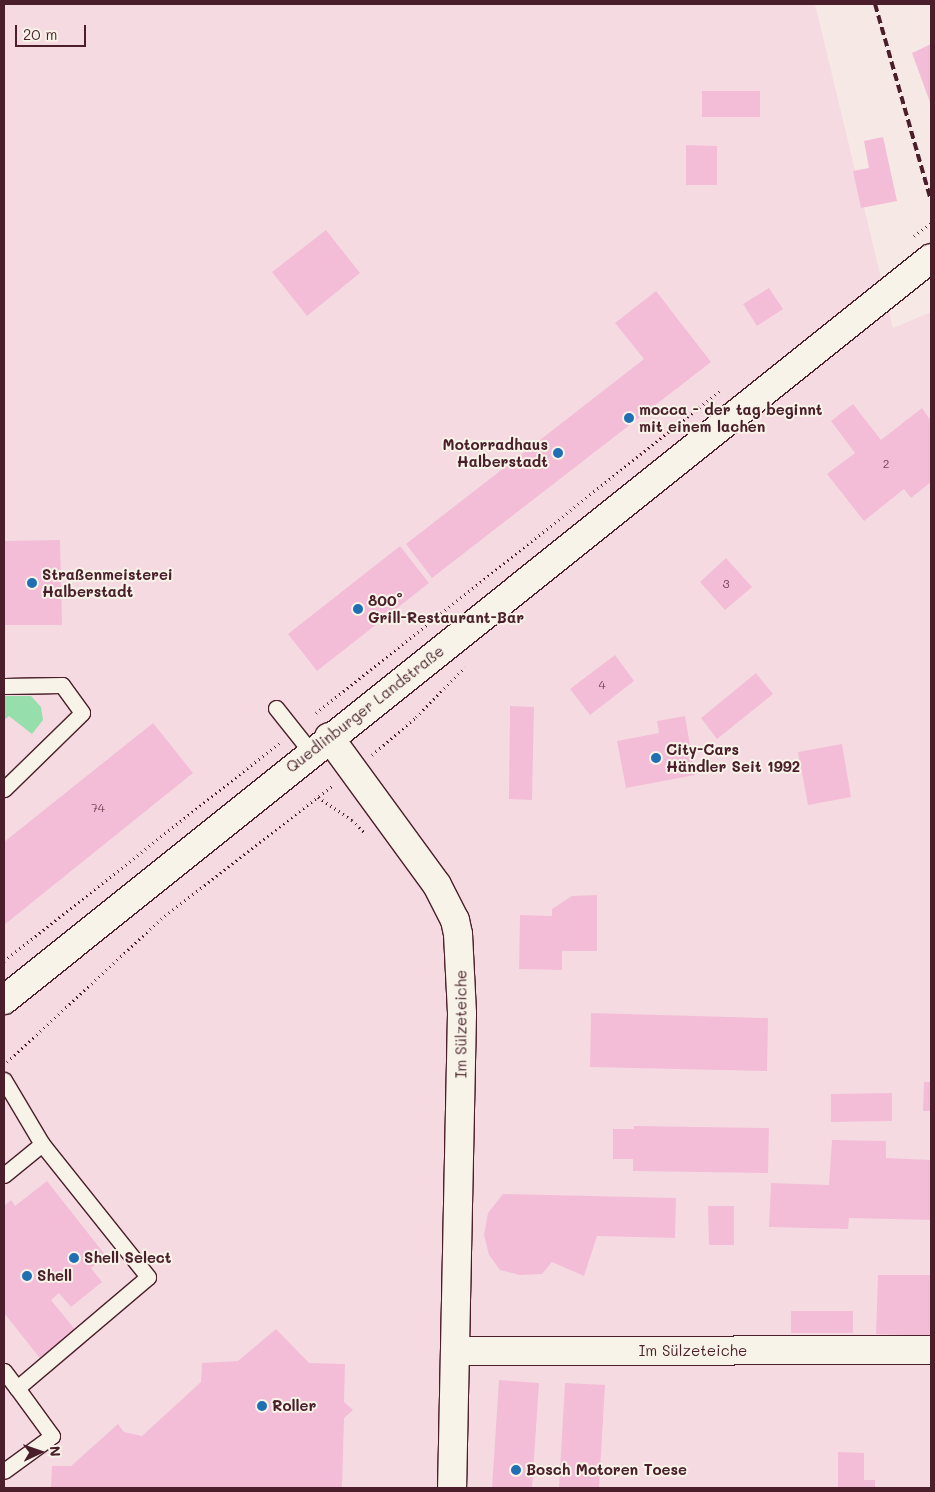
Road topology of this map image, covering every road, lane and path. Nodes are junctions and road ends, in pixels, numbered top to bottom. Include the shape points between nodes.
1 (931, 223) edge
2 (908, 241) dead end
3 (931, 258) edge
4 (728, 384) dead end
5 (467, 665) dead end
6 (4, 686) edge
7 (276, 708) dead end
8 (294, 731) junction
9 (320, 745) junction
10 (354, 769) junction
11 (4, 789) edge
12 (318, 797) junction
13 (371, 840) dead end
14 (4, 961) edge
15 (4, 1000) edge
16 (4, 1064) edge
17 (4, 1080) edge
18 (42, 1144) junction
19 (4, 1175) edge
20 (931, 1350) edge
21 (455, 1351) junction
22 (4, 1371) edge
23 (17, 1388) junction
24 (4, 1471) edge
25 (452, 1488) edge

1 - 2 path
3 - 9 street, Quedlinburger Landstraße
4 - 8 path
5 - 10 path via 416,717
6 - 11 lane via 62,685 82,713
7 - 8 lane
8 - 9 lane
8 - 14 path
9 - 10 street, Im Sülzeteiche
9 - 15 street, Quedlinburger Landstraße
10 - 12 path
10 - 21 street, Im Sülzeteiche via 437,885 455,920 458,934 462,1014
12 - 13 path via 352,820
12 - 16 path via 161,919
17 - 18 lane
18 - 19 lane
18 - 23 lane via 148,1277
20 - 21 street, Im Sülzeteiche
21 - 25 street, Im Sülzeteiche
22 - 23 lane
23 - 24 lane via 52,1436

